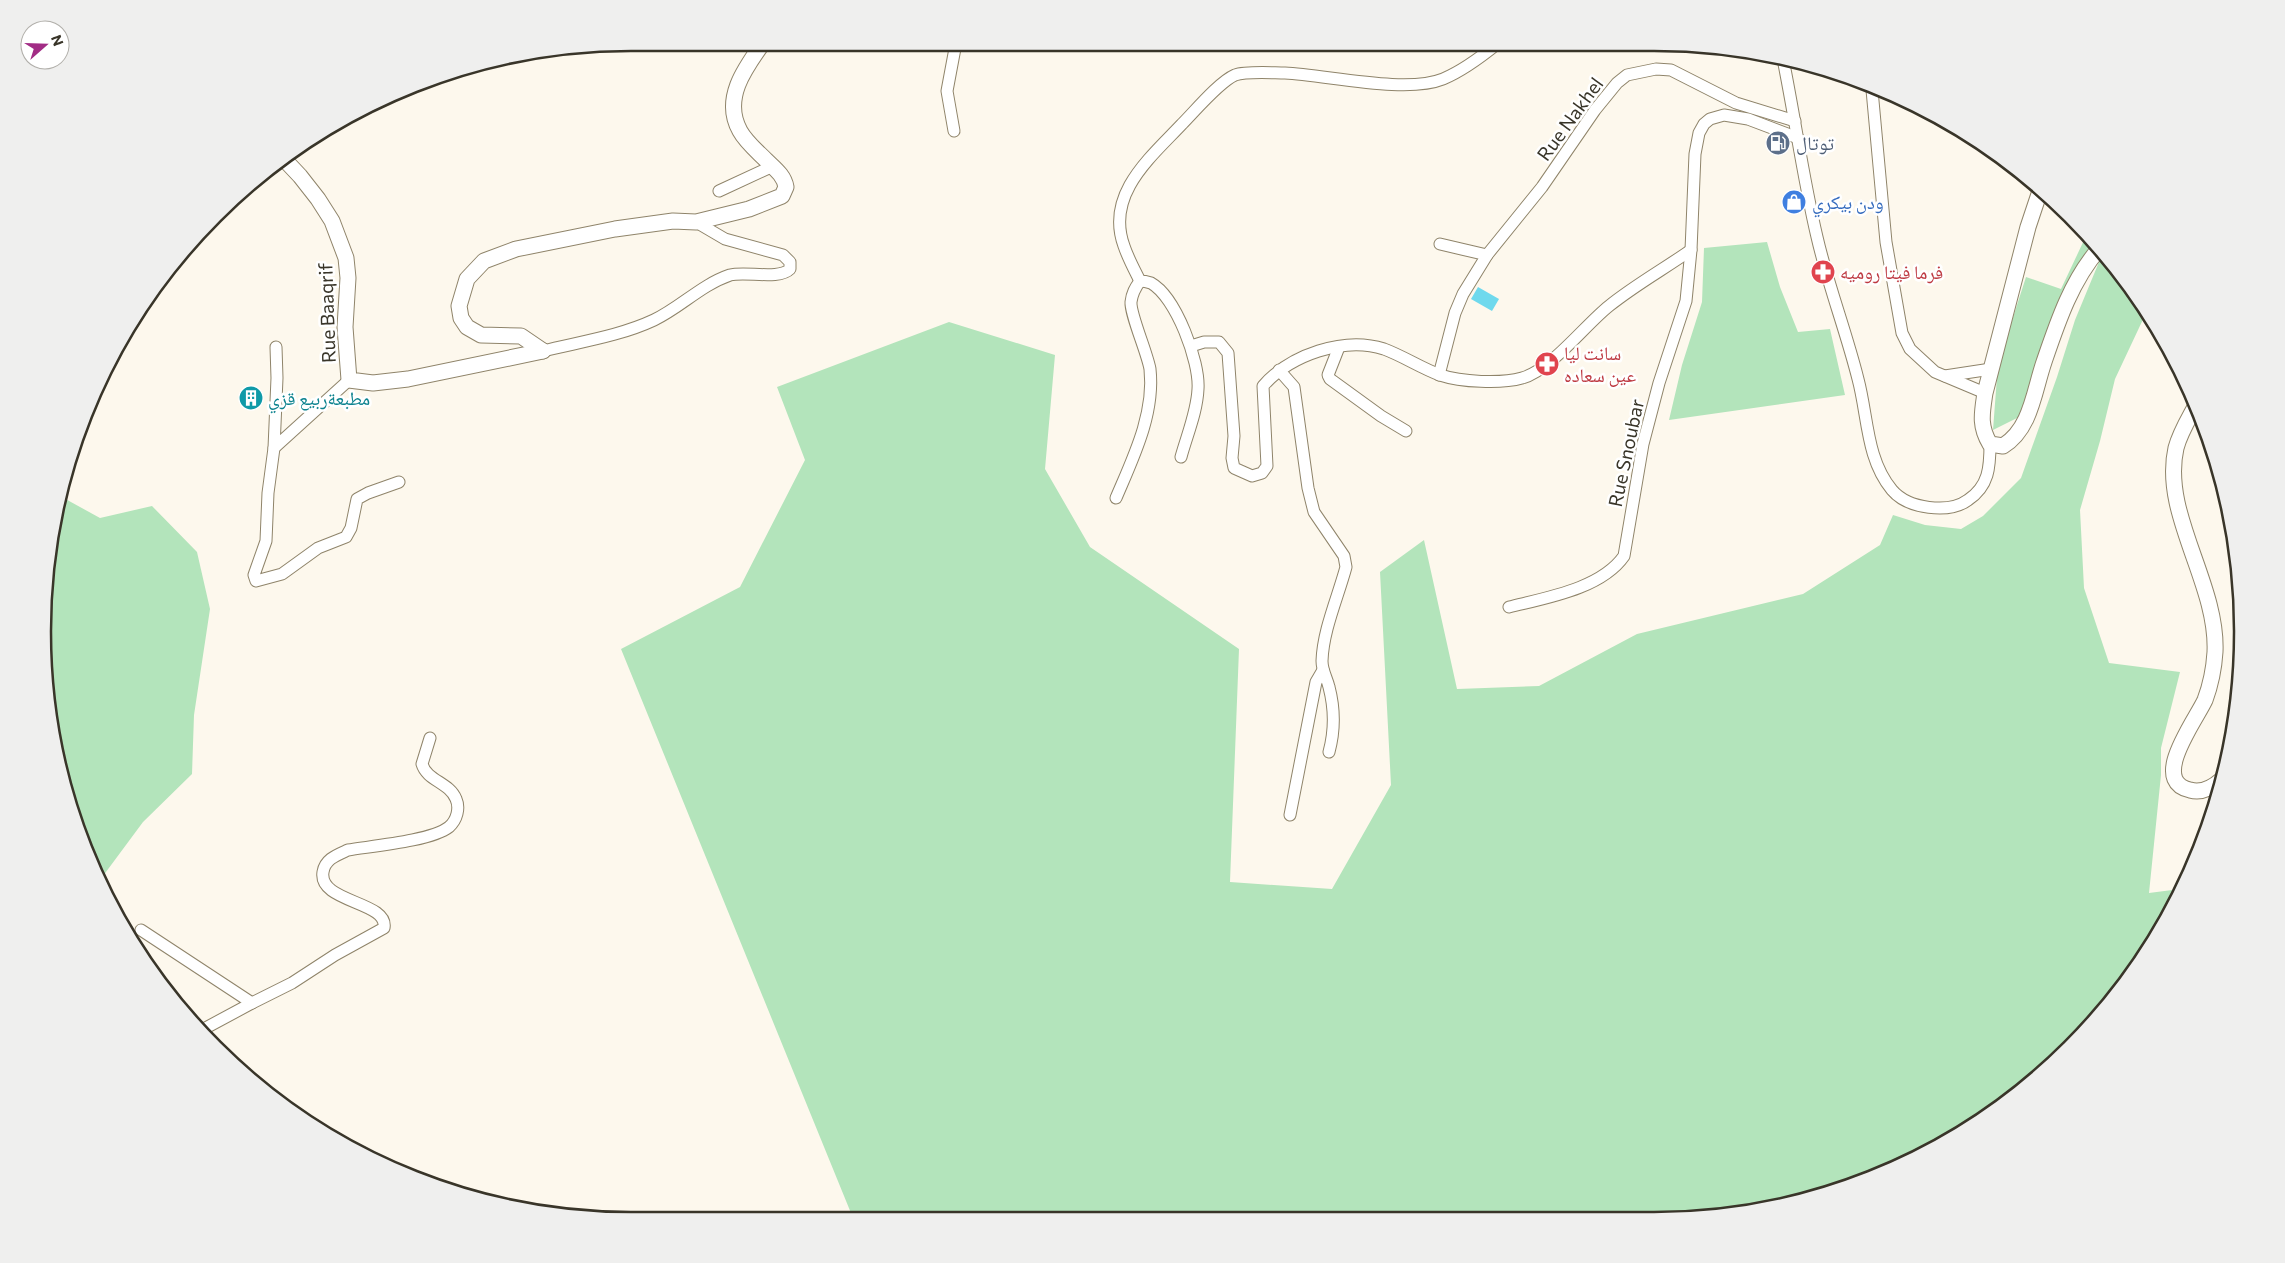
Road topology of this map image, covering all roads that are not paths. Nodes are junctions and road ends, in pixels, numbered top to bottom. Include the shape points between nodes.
1 (758, 51) edge
2 (954, 51) edge
3 (1486, 51) edge
4 (1784, 66) edge
5 (1872, 94) edge
6 (1795, 121) junction
7 (954, 130) dead end
8 (1798, 138) junction
9 (288, 164) edge
10 (773, 166) junction
11 (719, 191) dead end
12 (2038, 197) edge
13 (696, 222) junction
14 (1440, 244) dead end
15 (1691, 250) junction
16 (2095, 255) edge
17 (1487, 256) junction
18 (1140, 281) junction
19 (1191, 346) junction
20 (276, 347) dead end
21 (1339, 347) junction
22 (543, 351) junction
23 (1991, 369) junction
24 (1279, 370) junction
25 (1439, 375) junction
26 (1944, 376) junction
27 (349, 380) junction
28 (1985, 393) junction
29 (2191, 413) edge
30 (1406, 431) dead end
31 (1990, 444) junction
32 (274, 448) junction
33 (1181, 457) dead end
34 (399, 482) dead end
35 (1116, 498) dead end
36 (1509, 607) dead end
37 (1323, 670) junction
38 (430, 738) dead end
39 (1329, 752) dead end
40 (2213, 786) edge
41 (1290, 815) dead end
42 (141, 930) dead end
43 (252, 1003) junction
44 (207, 1027) edge

1 - 10 street via 735,90 735,118 740,130
2 - 7 street via 947,91
3 - 18 street via 1442,79 1425,84 1406,85 1302,74 1236,75 1214,91 1149,157 1125,195 1120,229
4 - 6 street
5 - 26 street via 1886,242 1902,333 1918,358
6 - 8 street
6 - 17 street, Rue Nakhel via 1736,103 1671,70 1656,69 1627,76 1595,110 1542,187
8 - 15 street, Rue Snoubar via 1732,115 1716,116 1704,124 1695,154
8 - 31 street via 1817,239 1859,380 1871,448 1881,474 1893,492 1908,500 1942,509 1961,506 1985,484 1990,471
9 - 27 street, Rue Baaqrif via 318,198 332,221 346,258 345,327
10 - 11 street
10 - 13 street via 785,183 782,196 749,209
12 - 23 street
13 - 22 street via 645,224 532,245 500,254 476,268 467,279 459,306 467,327 481,335 520,336
13 - 22 street via 725,239 783,255 790,262 790,269 778,274 725,277 652,321
14 - 17 street
15 - 25 street via 1607,307 1551,360 1528,376 1504,381
15 - 36 street, Rue Snoubar via 1686,301 1643,444 1624,556 1618,565 1588,584
16 - 31 street via 2068,298 2020,430 2003,446
17 - 25 street, Rue Nakhel via 1455,313
18 - 19 street via 1150,283 1163,295
18 - 35 street via 1132,292 1131,305 1148,363 1150,394 1140,439
19 - 24 street via 1219,342 1228,352 1234,436 1232,458 1234,468 1252,476 1262,473 1267,466 1263,386
19 - 33 street via 1198,389
20 - 32 street
21 - 24 street via 1311,353
21 - 25 street via 1358,345 1382,349
21 - 30 street via 1328,375 1330,380
22 - 27 street, Rue Baaqrif via 400,380 359,383
23 - 26 street
23 - 28 street
24 - 37 street via 1294,387 1314,512 1344,556 1346,567 1327,632
26 - 28 street
27 - 32 street
28 - 31 street via 1981,420
29 - 40 street via 2178,442 2174,488 2212,615 2215,658 2205,699 2175,756 2172,769 2176,782 2187,790 2208,789
32 - 34 street via 266,540 254,575 256,581 282,574 318,548 346,537 357,499
37 - 39 street via 1335,722
37 - 41 street via 1316,682
38 - 43 street via 422,764 426,773 444,784 456,798 458,812 450,826 433,835 348,850 335,855 323,870 322,878 332,892 371,910 385,922 384,928
42 - 43 street
43 - 44 street

